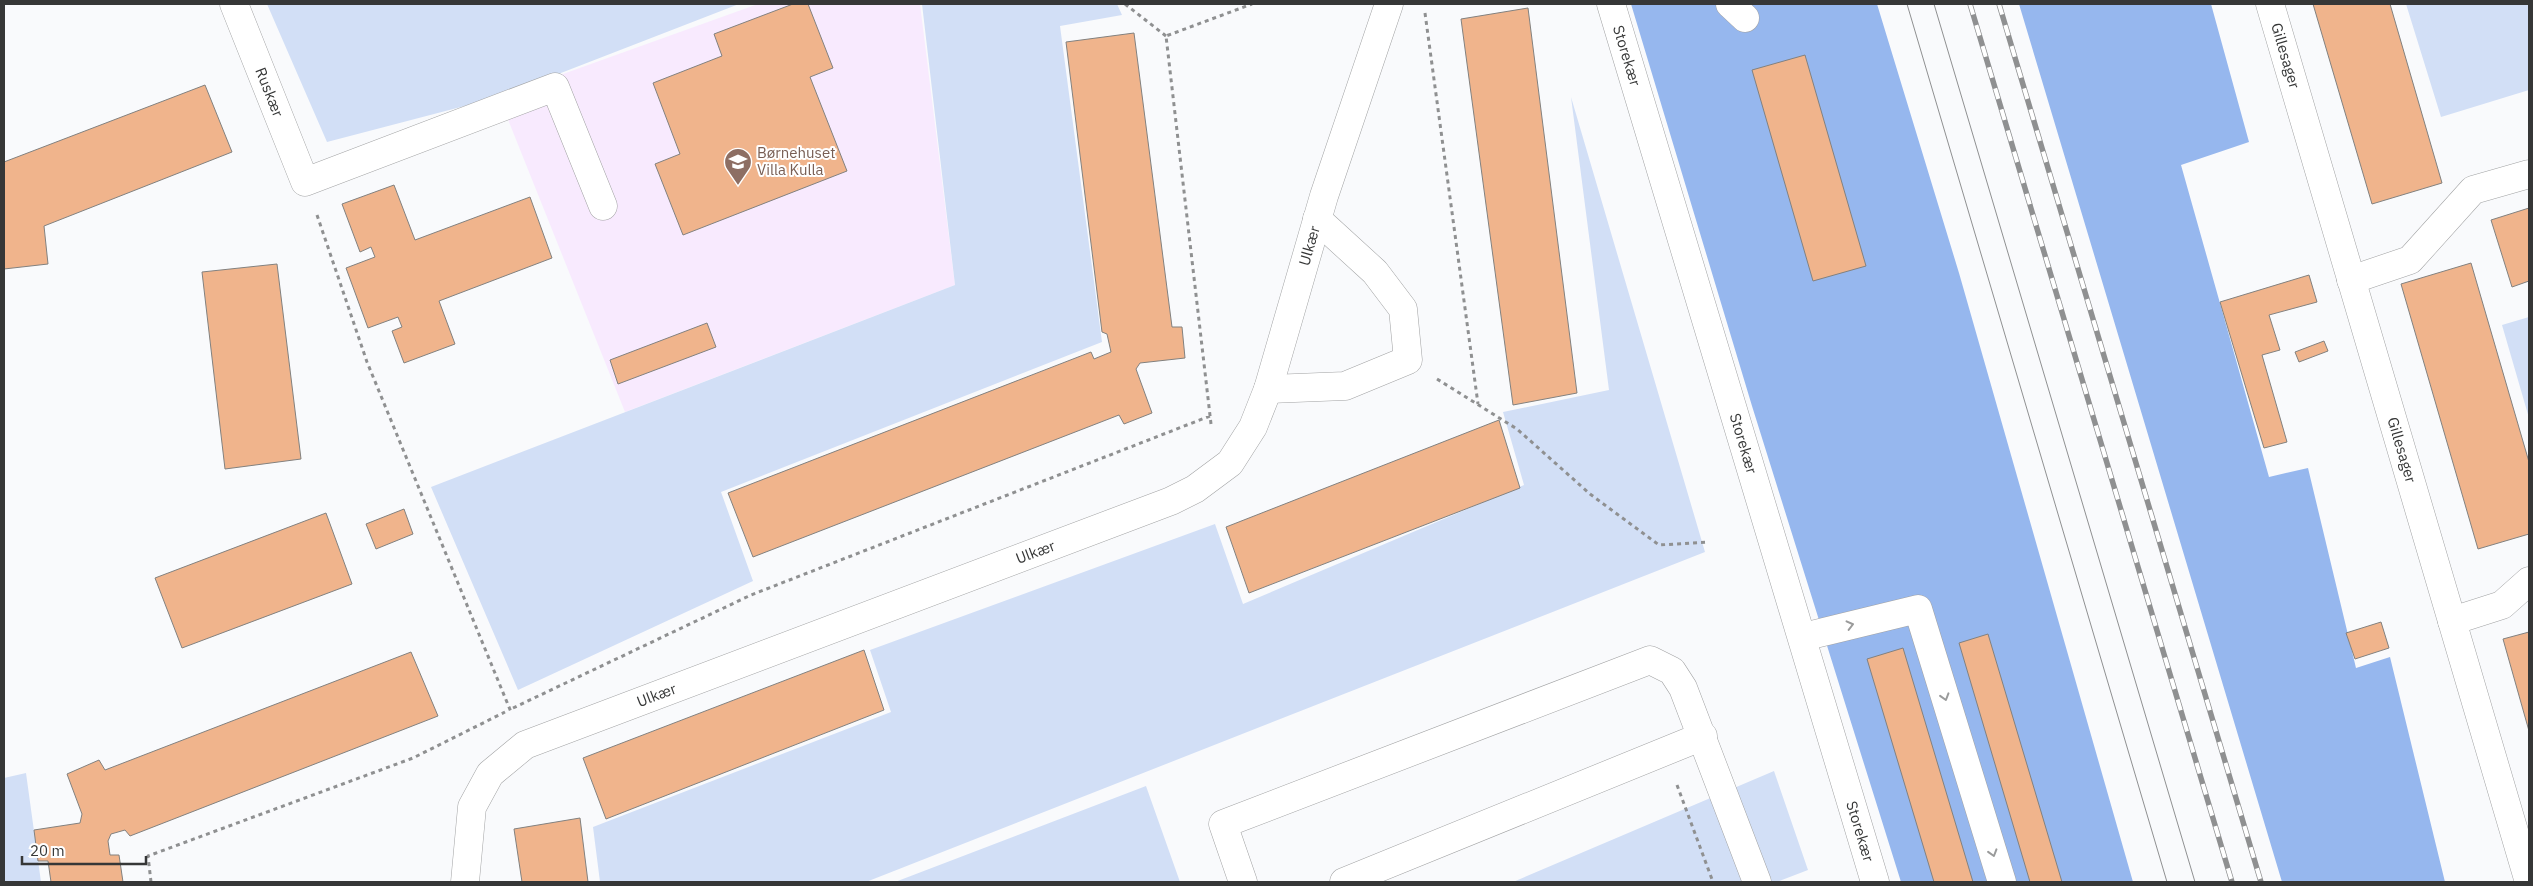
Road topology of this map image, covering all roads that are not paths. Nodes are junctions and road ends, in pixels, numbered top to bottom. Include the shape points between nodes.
1 (234, 4) edge
2 (1389, 4) edge
3 (1611, 4) edge
4 (2270, 4) edge
5 (2529, 174) edge
6 (603, 206) dead end
7 (1317, 219) junction
8 (2351, 280) junction
9 (1268, 389) junction
10 (2529, 581) edge
11 (2452, 621) junction
12 (1803, 637) junction
13 (1703, 736) junction
14 (465, 882) edge
15 (1244, 882) edge
16 (1344, 882) edge
17 (1757, 882) edge
18 (1875, 882) edge
19 (2002, 882) edge
20 (2529, 882) edge

1 - 6 street, Ruskær via 305,182 555,87
2 - 7 street, Ulkær
3 - 12 street, Storekær
4 - 8 street, Gillesager
5 - 8 street via 2473,190 2410,260
7 - 9 street, Ulkær
7 - 9 street via 1375,272 1403,310 1408,360 1345,386
8 - 11 street, Gillesager
9 - 14 street, Ulkær via 1242,447 1230,464 1195,490 525,745 490,774 472,807
10 - 11 street via 2502,605
11 - 20 street, Gillesager
12 - 18 street, Storekær
12 -> 19 street via 1918,609
13 - 15 street via 1683,688 1672,671 1650,660 1223,824
13 - 16 street
13 - 17 street

